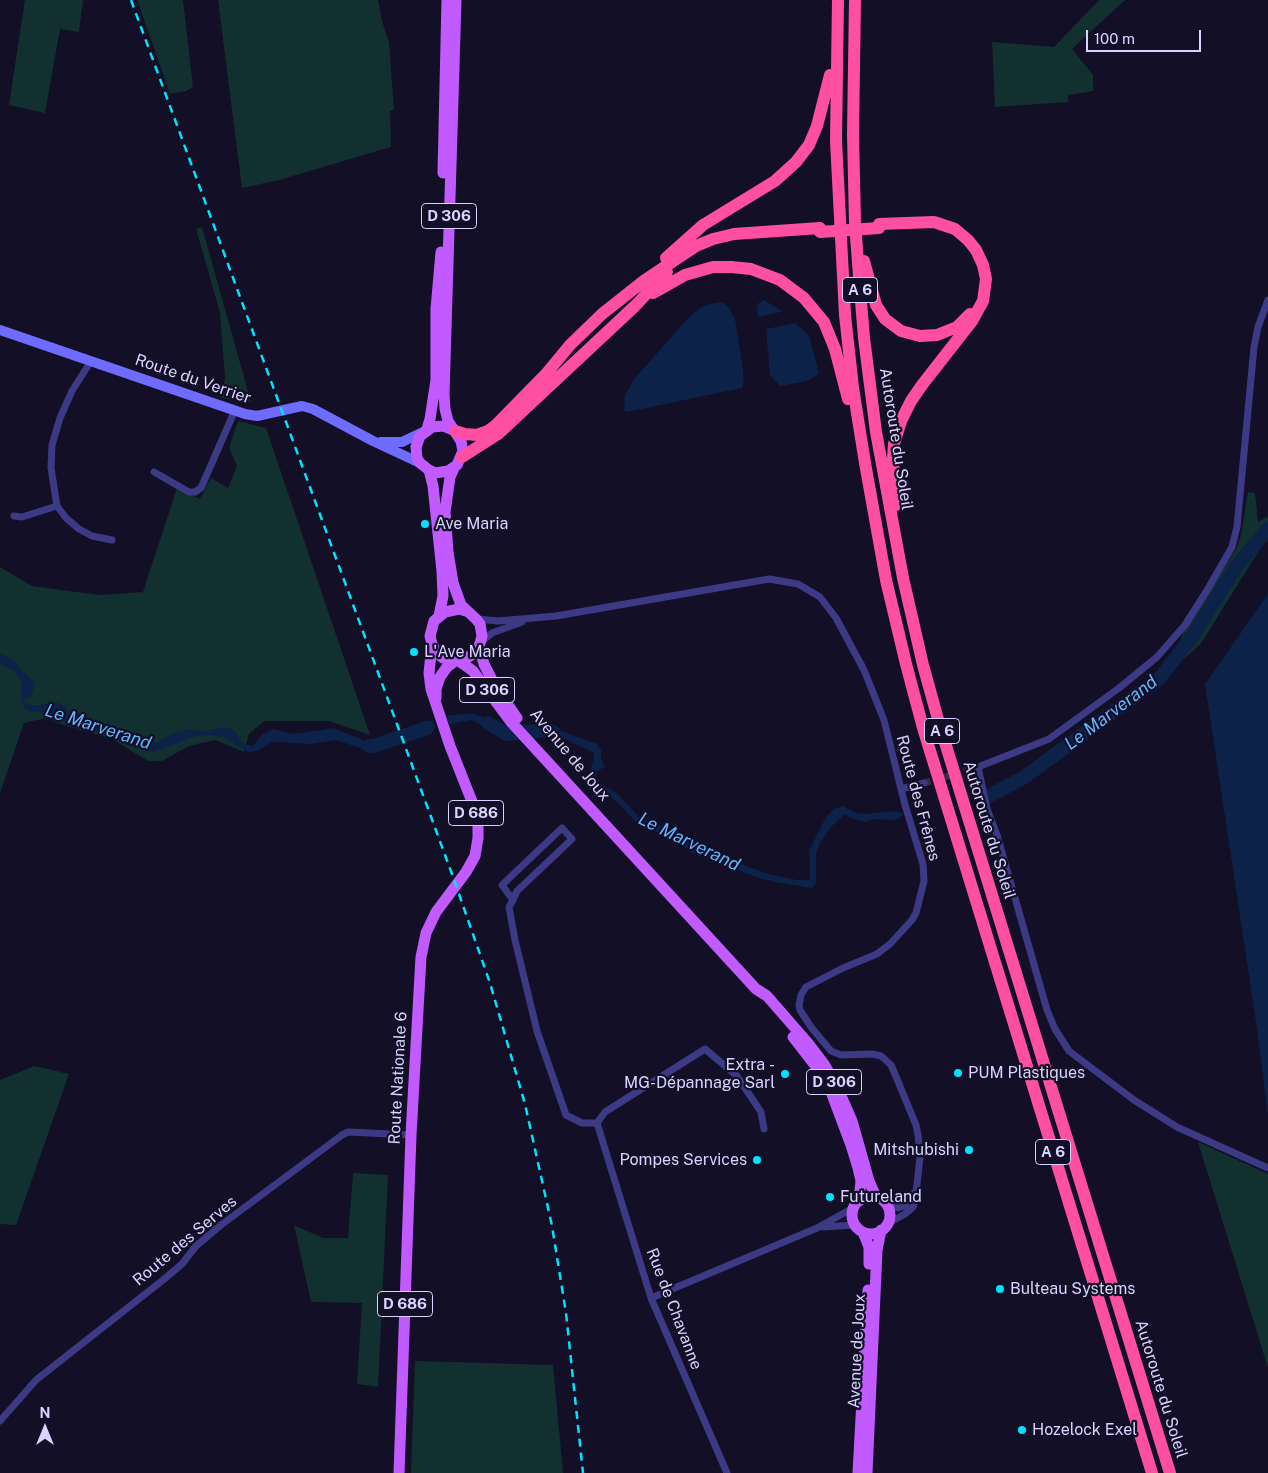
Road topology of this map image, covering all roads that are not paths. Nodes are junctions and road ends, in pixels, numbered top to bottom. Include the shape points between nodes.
1 (447, 0) edge
2 (456, 0) edge
3 (838, 0) edge
4 (855, 0) edge
5 (836, 50) junction
6 (855, 223) junction
7 (879, 226) junction
8 (820, 230) junction
9 (645, 280) junction
10 (1268, 300) edge
11 (635, 306) junction
12 (0, 330) edge
13 (91, 360) junction
14 (235, 410) junction
15 (425, 431) junction
16 (454, 431) junction
17 (373, 441) junction
18 (462, 457) junction
19 (865, 463) junction
20 (424, 467) junction
21 (454, 468) junction
22 (154, 472) dead end
23 (57, 506) junction
24 (14, 516) dead end
25 (112, 540) dead end
26 (903, 578) junction
27 (466, 611) junction
28 (439, 616) junction
29 (476, 619) junction
30 (530, 619) junction
31 (432, 644) junction
32 (480, 644) junction
33 (457, 661) junction
34 (437, 709) junction
35 (516, 723) junction
36 (924, 783) tunnel mouth
37 (902, 789) junction
38 (513, 900) junction
39 (756, 989) junction
40 (597, 1123) junction
41 (764, 1130) dead end
42 (411, 1135) junction
43 (1268, 1168) edge
44 (916, 1189) junction
45 (876, 1197) junction
46 (856, 1204) junction
47 (886, 1204) junction
48 (884, 1227) junction
49 (817, 1228) junction
50 (859, 1228) junction
51 (651, 1298) junction
52 (0, 1421) edge
53 (399, 1473) edge
54 (727, 1473) edge
55 (858, 1473) edge
56 (867, 1473) edge
57 (1152, 1473) edge
58 (1170, 1473) edge

1 - 15 main road, D 306 via 436,380
2 - 16 main road, D 306 via 444,394 448,421
3 - 5 highway, Autoroute du Soleil / A 6
4 - 6 highway, Autoroute du Soleil / A 6 via 852,107
5 - 9 highway via 818,126 796,162 775,181 703,225
5 - 19 highway, Autoroute du Soleil / A 6 via 836,141 845,315
6 - 7 highway via 873,298 890,324 908,334 926,336 943,334 963,322 972,311 980,291 980,271 969,247 954,234 935,227
6 - 26 highway, Autoroute du Soleil / A 6 via 864,338 876,432
7 - 8 highway, bridge
7 - 26 highway via 926,222 949,226 962,234 976,250 986,279 983,301 976,315 910,401 897,432 893,459
8 - 9 highway via 747,232 713,238 687,251
8 - 11 highway via 746,237 707,246 689,255 660,278
9 - 16 highway via 570,345 496,425 477,435
10 - 43 street via 1254,347 1237,527 1232,547 1206,592 1185,625 1157,657 1119,688 1049,739 978,767 987,809 1047,1010 1069,1051 1134,1100 1177,1127
11 - 18 highway via 498,434
11 - 19 highway via 672,281 713,267 751,269 788,285 818,313 832,340
12 - 13 main road, Route du Verrier
13 - 14 main road, Route du Verrier
13 - 23 street via 72,391 52,445 51,468
14 - 17 main road, Route du Verrier via 257,416 302,406
14 - 22 street via 201,488 189,492
15 - 16 main road via 443,426
15 - 17 main road, Route du Verrier via 402,442
15 - 20 main road via 416,447
16 - 18 main road via 463,446
17 - 20 main road, Route du Verrier
18 - 21 main road
19 - 57 highway, Autoroute du Soleil / A 6 via 890,598 923,728
20 - 21 main road via 442,473
20 - 28 main road via 434,493 442,571 443,596
21 - 27 main road via 446,502 446,534 454,589
23 - 24 street via 22,517
23 - 25 street via 79,529 92,536
26 - 58 highway, Autoroute du Soleil / A 6 via 939,723
27 - 28 main road via 452,610
27 - 29 main road
28 - 31 main road via 431,628
29 - 30 street, Route des Frênes
29 - 32 main road via 482,630
30 - 32 street, Route des Frênes via 492,633
30 - 37 street, Route des Frênes via 769,579 798,584 820,597 836,618 864,670 884,720
31 - 33 main road via 443,658
31 - 34 main road, Route Nationale 6 / D 686 via 429,681
32 - 33 main road via 474,654
32 - 35 main road, Avenue de Joux / D 306 via 484,664
33 - 34 main road, Route Nationale 6 via 440,677
33 - 35 main road, Avenue de Joux / D 306 via 473,671
34 - 42 main road, Route Nationale 6 / D 686 via 473,804 478,820 478,838 475,856 436,912 426,933 417,1019
35 - 39 main road, Avenue de Joux / D 306 via 582,792 611,831
36 - 37 street
37 - 44 street, Route des Frênes via 924,871 920,898 912,920 884,949 806,987 799,1004 800,1010 831,1051 842,1055 877,1054 891,1065 918,1135 920,1157
38 - 38 street via 517,891 572,840 562,828 502,885
38 - 40 street via 509,907 537,1031 566,1115 582,1123
39 - 45 main road, Avenue de Joux / D 306 via 767,996 824,1064 852,1122
39 - 46 main road, Avenue de Joux / D 306 via 760,999 802,1048 830,1089 861,1181
40 - 41 street via 604,1112 705,1049 737,1076 761,1112
40 - 51 street, Rue de Chavanne
42 - 52 street, Route des Serves via 348,1132 342,1135 221,1225 163,1280 36,1380
42 - 53 main road, Route Nationale 6 / D 686
44 - 47 street via 904,1206 898,1208
44 - 48 street, Route des Frênes via 913,1207
45 - 46 main road via 867,1197
45 - 47 main road
46 - 49 street via 843,1215
46 - 50 main road via 852,1219
47 - 48 main road via 889,1215
48 - 50 main road via 876,1233
48 - 56 main road, Avenue de Joux via 877,1250
49 - 50 street
49 - 51 street
50 - 55 main road, Avenue de Joux via 870,1254
51 - 54 street, Rue de Chavanne

